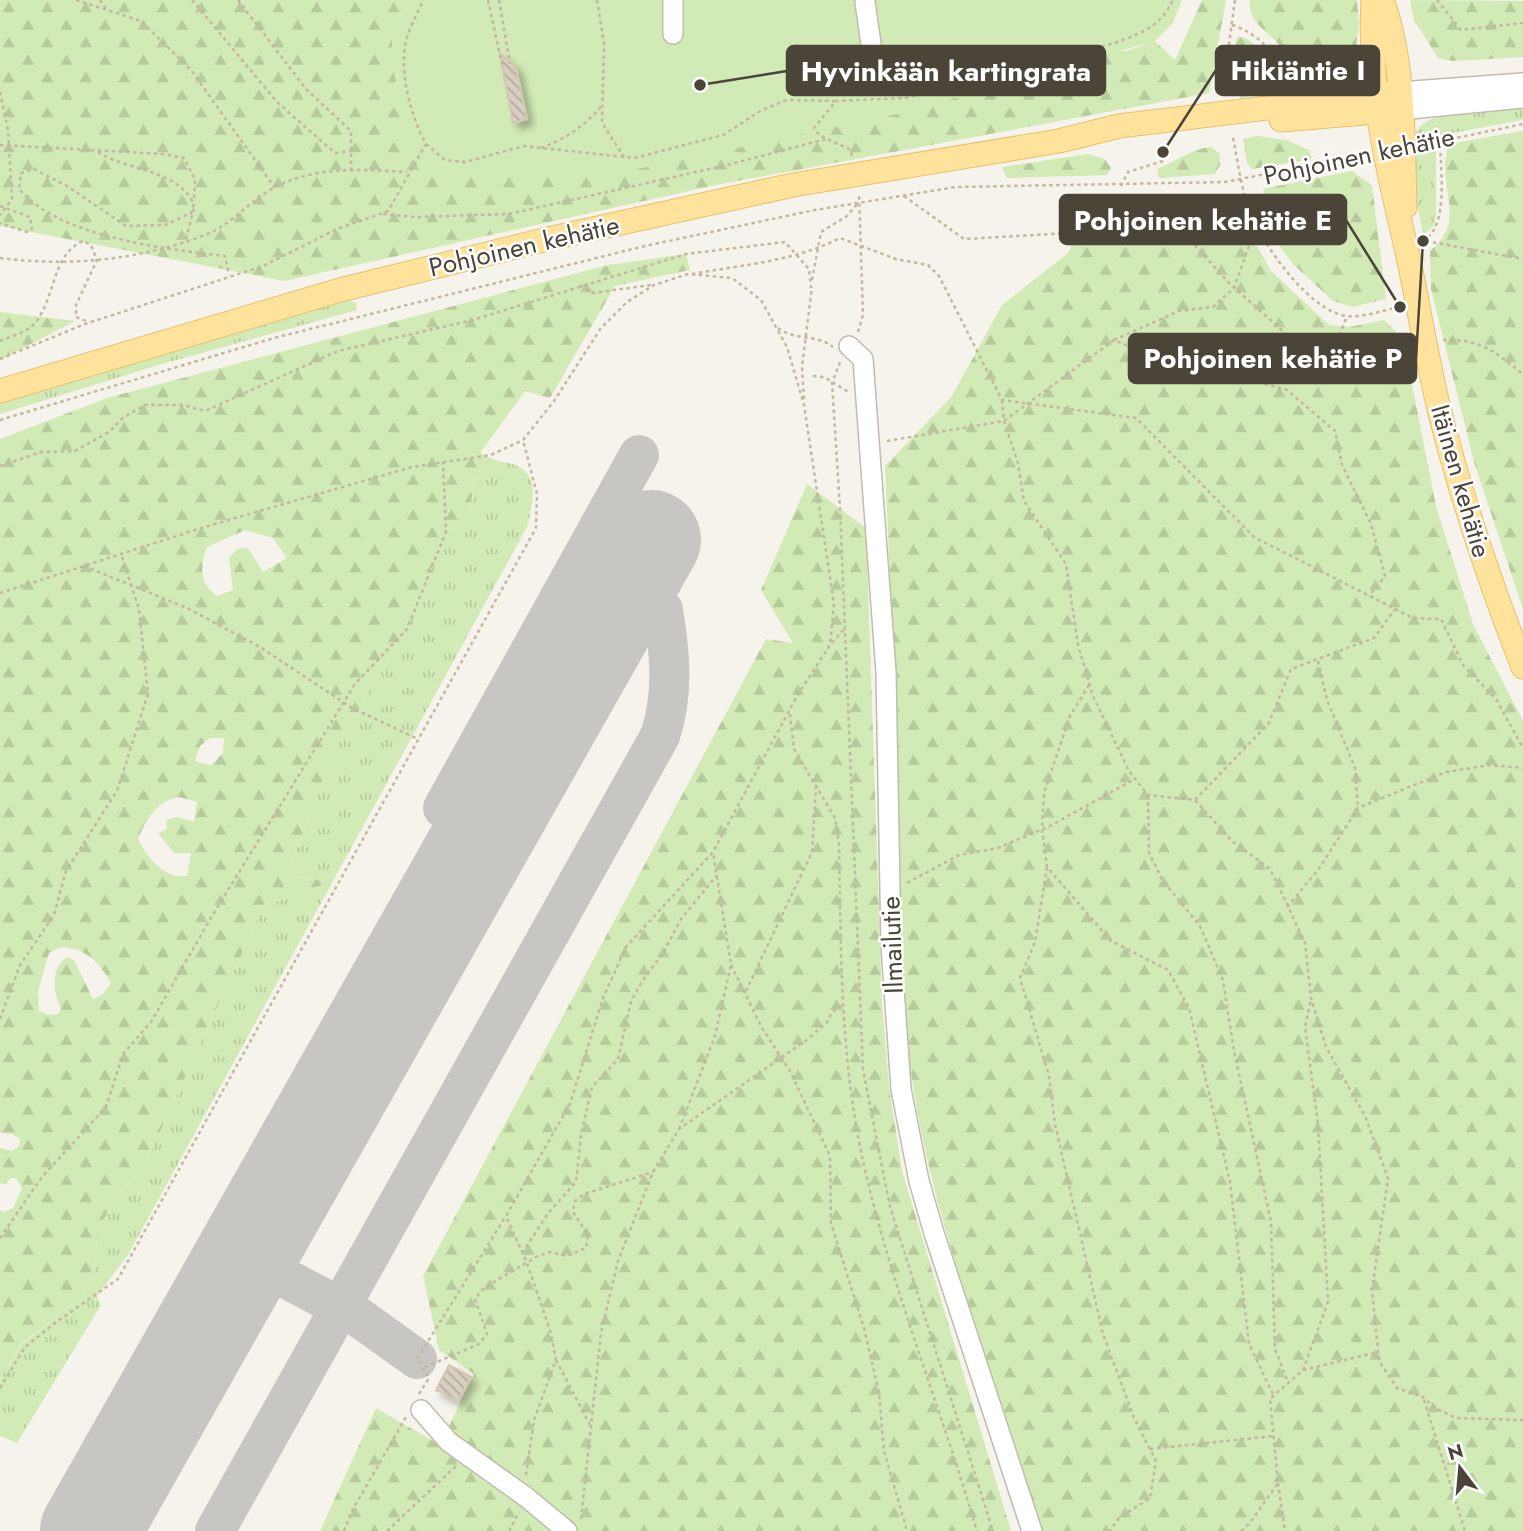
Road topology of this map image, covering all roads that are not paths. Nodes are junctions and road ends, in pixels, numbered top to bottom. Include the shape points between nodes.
1 (673, 0) edge
2 (1373, 0) edge
3 (1382, 0) edge
4 (865, 2) dead end
5 (673, 34) dead end
6 (874, 65) dead end
7 (1523, 83) edge
8 (1523, 98) edge
9 (1399, 101) junction
10 (1376, 103) junction
11 (1393, 150) junction
12 (843, 348) road end
13 (0, 391) edge
14 (1523, 667) edge
15 (419, 1404) road end
16 (566, 1531) edge
17 (1032, 1531) edge

1 - 5 street
2 - 10 main road, Itäinen kehätie
3 - 9 main road, Itäinen kehätie
4 - 6 street
7 - 9 street, Pohjoinen kehätie
8 - 9 street, Pohjoinen kehätie
9 - 10 main road, Pohjoinen kehätie
9 - 11 main road, Itäinen kehätie
10 - 11 main road, Itäinen kehätie
10 - 13 main road, Pohjoinen kehätie via 1121,139 1059,141 858,174 548,239 340,290
11 - 14 main road, Itäinen kehätie via 1414,245 1416,303 1463,497
12 - 17 street, Ilmailutie via 863,359 866,397 886,672 890,887 901,1089 919,1181
15 - 16 street via 449,1442

